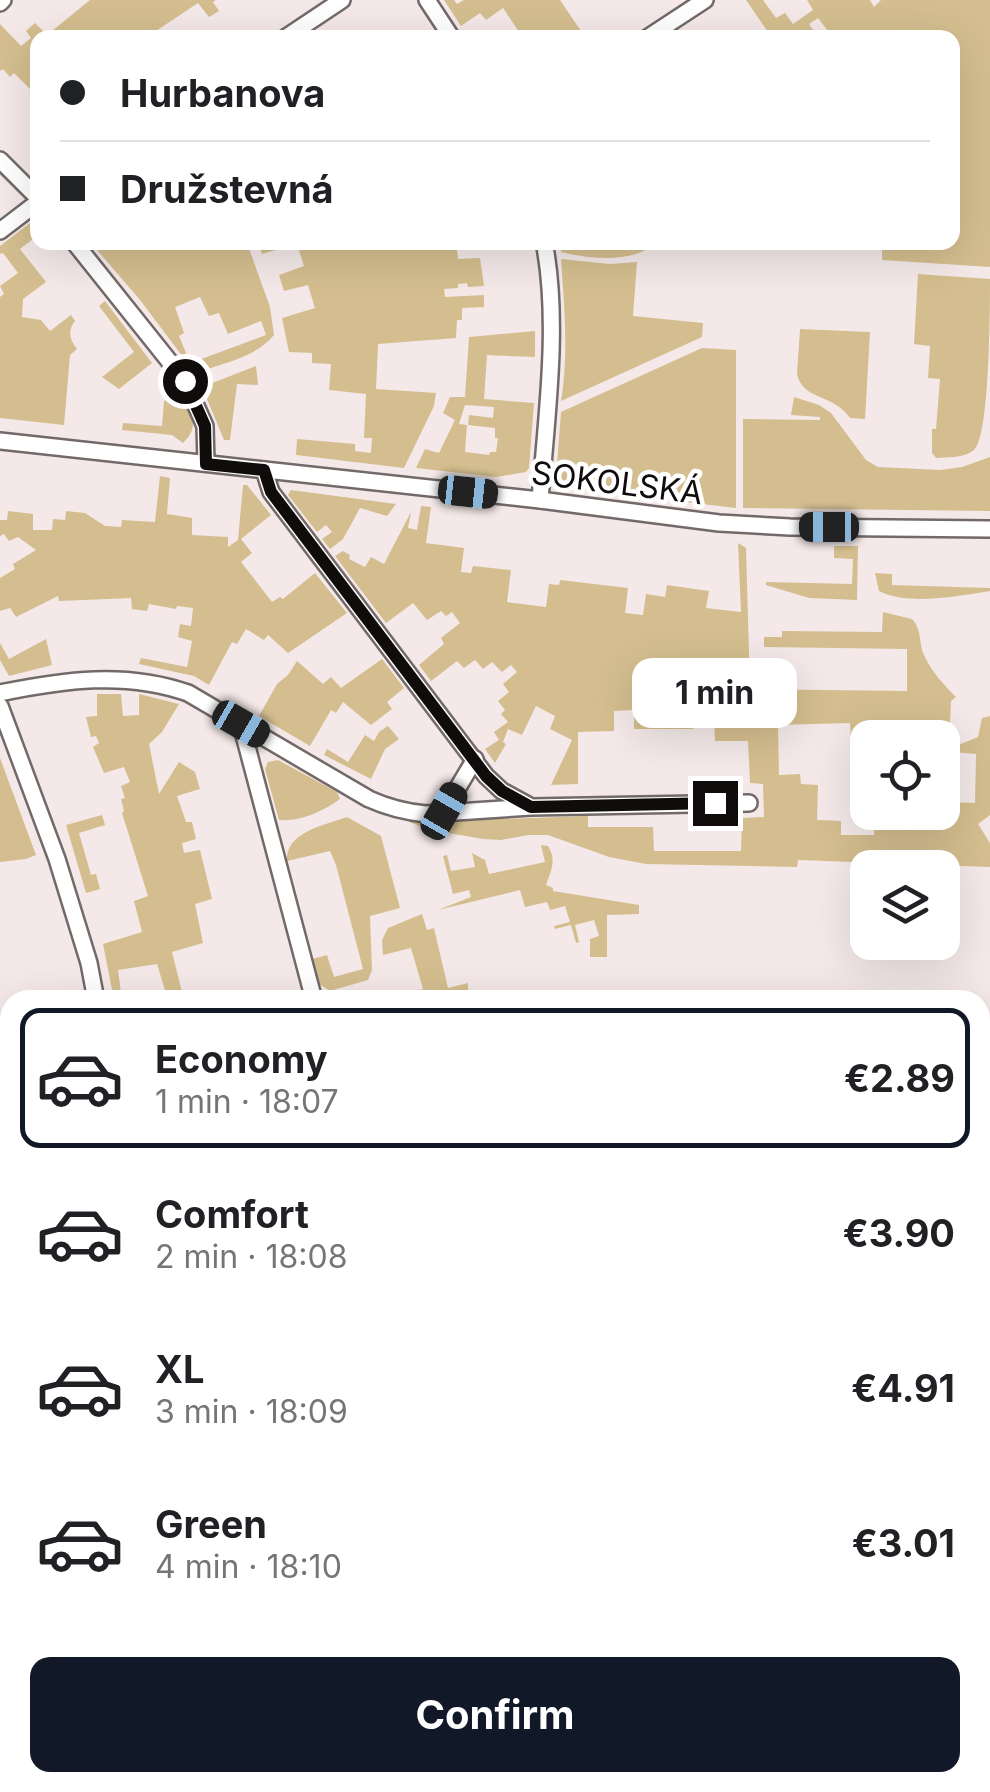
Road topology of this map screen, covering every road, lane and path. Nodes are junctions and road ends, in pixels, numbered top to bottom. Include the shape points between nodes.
1 (342, 0) edge
2 (427, 0) edge
3 (705, 0) edge
4 (297, 30) edge
5 (447, 30) edge
6 (659, 30) edge
7 (0, 160) edge
8 (30, 192) edge
9 (30, 206) edge
10 (0, 230) edge
11 (80, 250) edge
12 (546, 250) edge
13 (0, 441) edge
14 (206, 464) junction
15 (264, 470) junction
16 (540, 500) junction
17 (990, 529) edge
18 (0, 694) edge
19 (0, 706) edge
20 (241, 724) junction
21 (475, 760) junction
22 (749, 803) dead end
23 (531, 807) junction
24 (444, 811) junction
25 (94, 990) edge
26 (311, 990) edge

1 - 4 street
2 - 5 street
3 - 6 street
7 - 8 street
9 - 10 street
11 - 14 street via 185,381 205,426
12 - 16 street via 549,384
13 - 14 street, SOKOLSKÁ
14 - 15 street, SOKOLSKÁ
15 - 16 street, SOKOLSKÁ
15 - 21 street via 271,492
16 - 17 street, SOKOLSKÁ via 719,523
18 - 20 street via 73,680 144,681 188,693
19 - 25 street via 57,859
20 - 24 street via 378,803
20 - 26 street
21 - 23 street via 502,791
21 - 24 street
22 - 23 street
23 - 24 street

